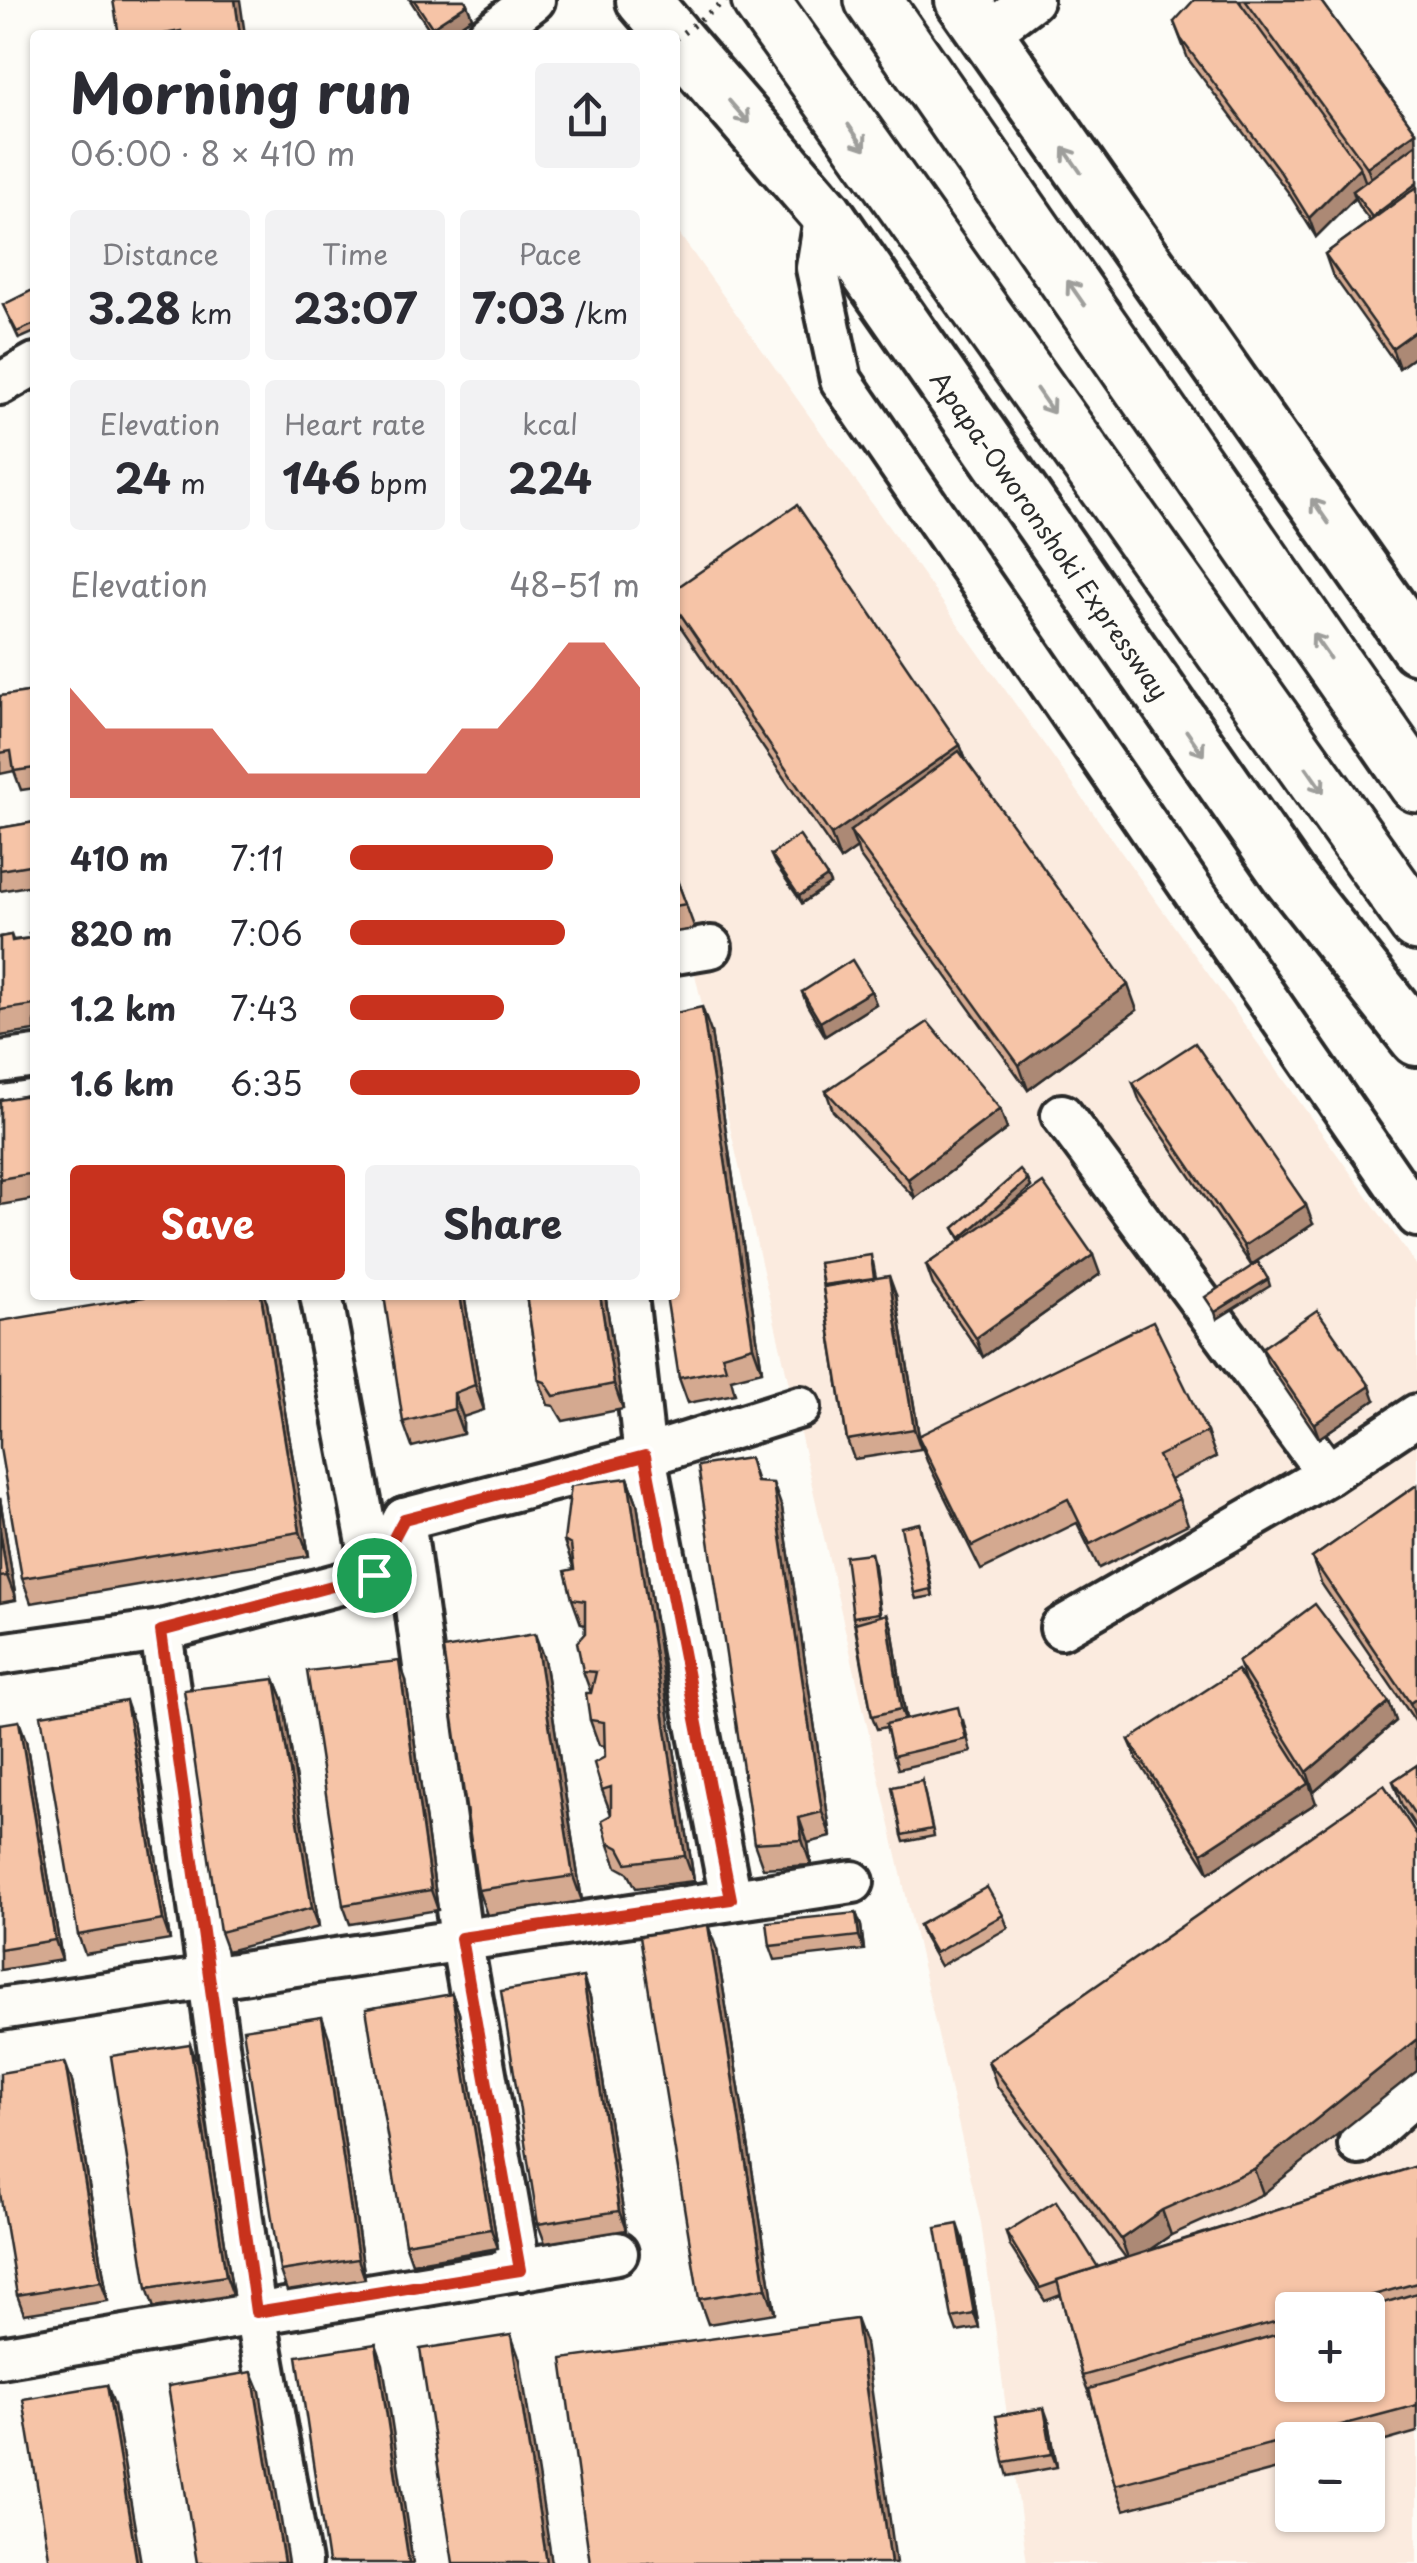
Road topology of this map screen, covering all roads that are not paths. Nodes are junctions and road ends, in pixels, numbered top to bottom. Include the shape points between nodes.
1 (534, 0) edge
2 (642, 0) edge
3 (760, 0) edge
4 (872, 0) edge
5 (1032, 0) edge
6 (973, 18) edge
7 (495, 30) edge
8 (668, 30) edge
9 (680, 44) edge
10 (826, 213) junction
11 (30, 367) edge
12 (0, 384) edge
13 (1417, 647) edge
14 (1417, 784) edge
15 (1417, 923) edge
16 (1417, 1039) edge
17 (30, 1058) edge
18 (0, 1062) edge
19 (1062, 1115) dead end
20 (1417, 1216) edge
21 (322, 1300) edge
22 (628, 1300) edge
23 (800, 1407) dead end
24 (1417, 1415) edge
25 (645, 1456) junction
26 (1328, 1474) junction
27 (404, 1519) junction
28 (374, 1575) junction
29 (1061, 1628) dead end
30 (161, 1631) junction
31 (0, 1654) edge
32 (853, 1882) dead end
33 (731, 1899) junction
34 (461, 1938) junction
35 (208, 1977) junction
36 (0, 2009) edge
37 (1417, 2092) edge
38 (1358, 2144) dead end
39 (617, 2253) dead end
40 (520, 2270) junction
41 (256, 2312) junction
42 (0, 2357) edge
43 (300, 2563) edge

1 - 7 street
2 - 8 main road, Apapa-Oworonshoki Expressway
3 -> 15 highway
14 -> 4 highway
5 - 6 street
13 -> 6 main road
9 -> 10 main road, Apapa-Oworonshoki Expressway
10 -> 16 main road, Apapa-Oworonshoki Expressway via 1289,877
10 - 20 street via 817,268 841,380
11 - 12 street
17 - 18 street
19 - 26 street
21 - 28 street
22 - 25 street
23 - 25 street
24 - 26 street
25 - 27 street
25 - 33 street
26 - 29 street
27 - 28 street
27 - 34 street
28 - 30 street
30 - 31 street
30 - 35 street
32 - 33 street
33 - 34 street
34 - 35 street
34 - 40 street
35 - 36 street
35 - 41 street
37 - 38 street
39 - 40 street
40 - 41 street
41 - 42 street
41 - 43 street

